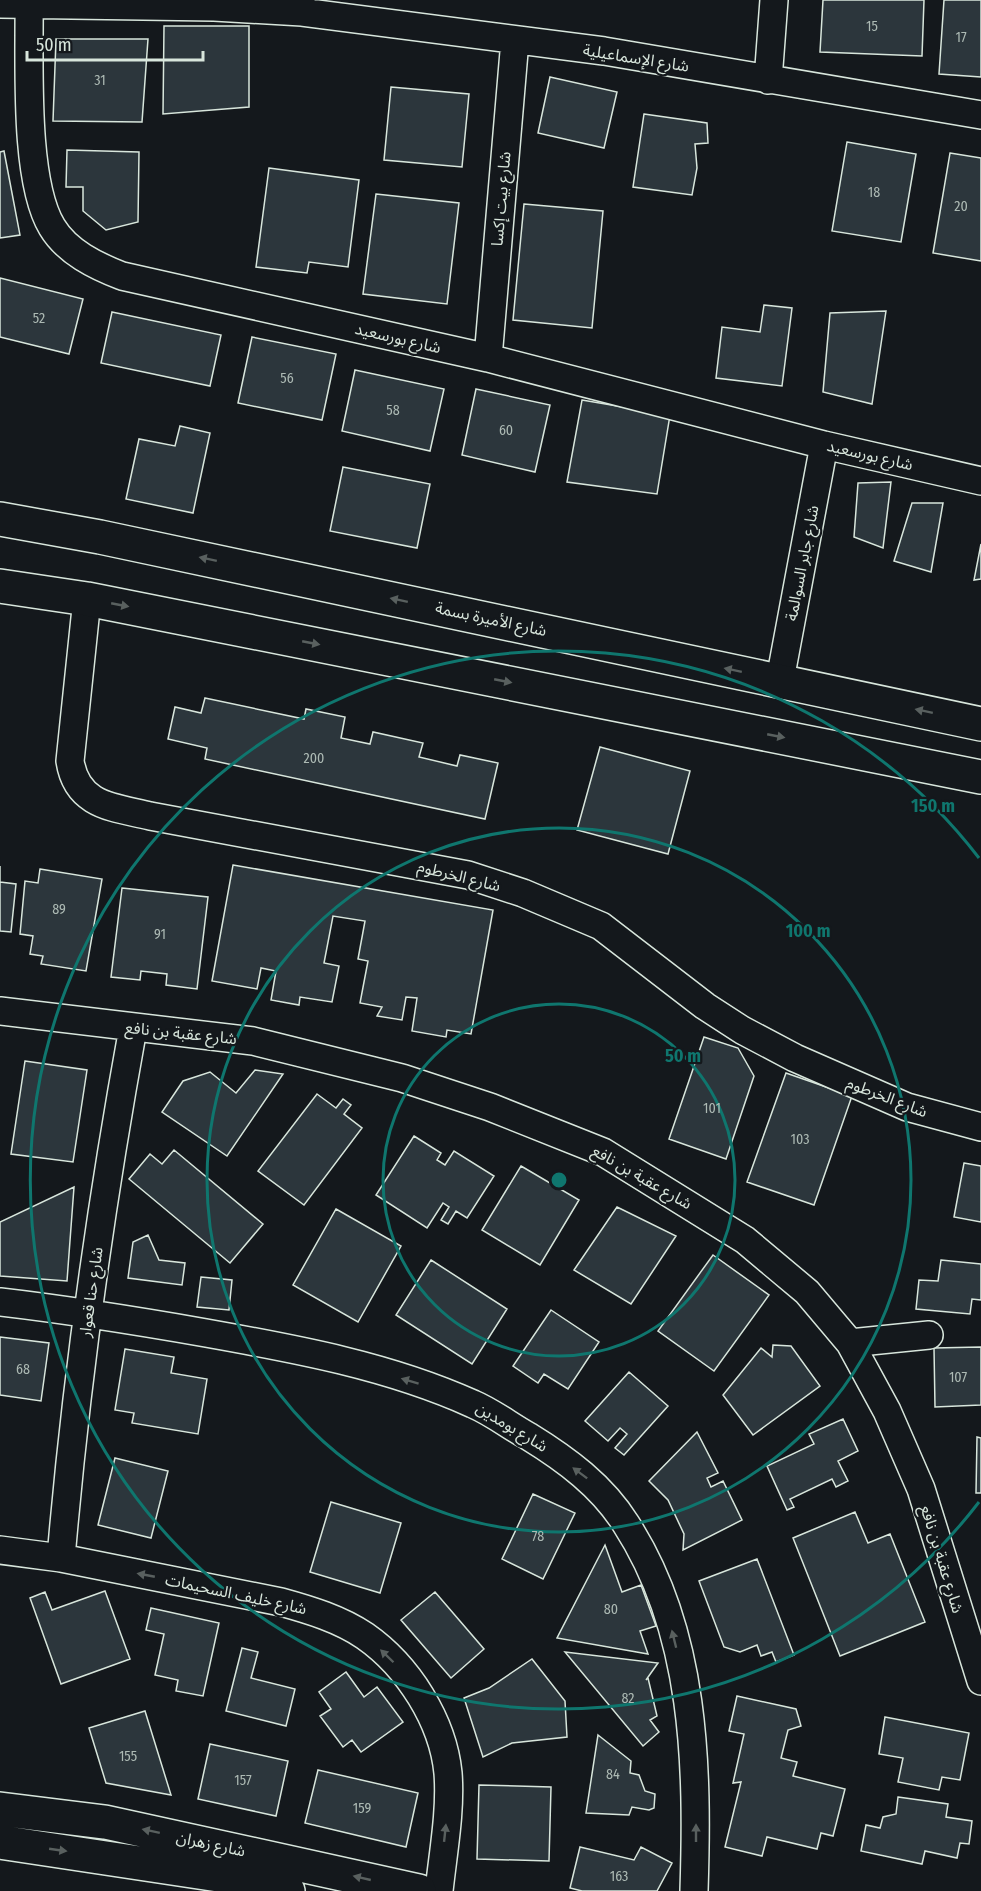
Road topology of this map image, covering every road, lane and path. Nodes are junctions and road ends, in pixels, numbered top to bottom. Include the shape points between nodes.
1 (774, 0) edge
2 (29, 2) edge
3 (0, 4) edge
4 (302, 6) edge
5 (514, 40) junction
6 (768, 80) junction
7 (981, 115) edge
8 (488, 358) junction
9 (824, 445) junction
10 (981, 481) edge
11 (0, 519) edge
12 (0, 586) edge
13 (87, 599) junction
14 (780, 680) junction
15 (981, 724) edge
16 (981, 777) edge
17 (0, 1011) edge
18 (133, 1028) junction
19 (981, 1127) edge
20 (0, 1302) edge
21 (87, 1312) junction
22 (929, 1335) dead end
23 (850, 1343) junction
24 (0, 1550) edge
25 (61, 1558) junction
26 (981, 1681) edge
27 (0, 1809) edge
28 (0, 1842) edge
29 (288, 1891) edge
30 (419, 1891) edge
31 (439, 1891) edge
32 (694, 1891) edge

1 - 6 street
2 - 3 street, شارع الإسماعيلية
2 - 4 street, شارع الإسماعيلية
2 - 8 street, شارع بورسعيد via 32,151 39,192 52,228 80,255 122,276
4 - 5 street, شارع الإسماعيلية
5 - 6 street, شارع الإسماعيلية via 604,51
5 - 8 street, شارع بيت إكسا
6 - 7 street, شارع الإسماعيلية
8 - 9 street, شارع بورسعيد
9 - 10 street, شارع بورسعيد
9 - 14 street, شارع جابر السوالمة
14 -> 11 main road, شارع الأميرة بسمة via 112,539
12 - 13 main road
13 -> 16 main road
13 - 19 street, شارع الخرطوم via 70,761 77,786 85,795 105,806 468,875 523,893 601,926 705,1005 795,1058 907,1107
15 -> 14 main road, شارع الأميرة بسمة
17 - 18 street, شارع عقبة بن نافع
18 - 21 street, شارع حنا قعوار
18 - 23 street, شارع عقبة بن نافع via 253,1041 402,1078 490,1107 603,1152 745,1240 807,1292
20 - 21 street, شارع بومدين
21 - 25 street, شارع حنا قعوار
32 -> 21 street, شارع بومدين via 696,1787 684,1677 666,1606 651,1568 626,1524 592,1481 475,1404 427,1386 302,1350
22 - 23 street
23 - 26 street, شارع عقبة بن نافع via 887,1412 921,1489
24 - 25 street, شارع خليف السحيمات
31 -> 25 street, شارع خليف السحيمات via 446,1817 446,1757 418,1694 366,1636 316,1612 281,1602
30 -> 27 main road, شارع زهران via 105,1822
28 -> 29 main road, شارع زهران via 232,1877

